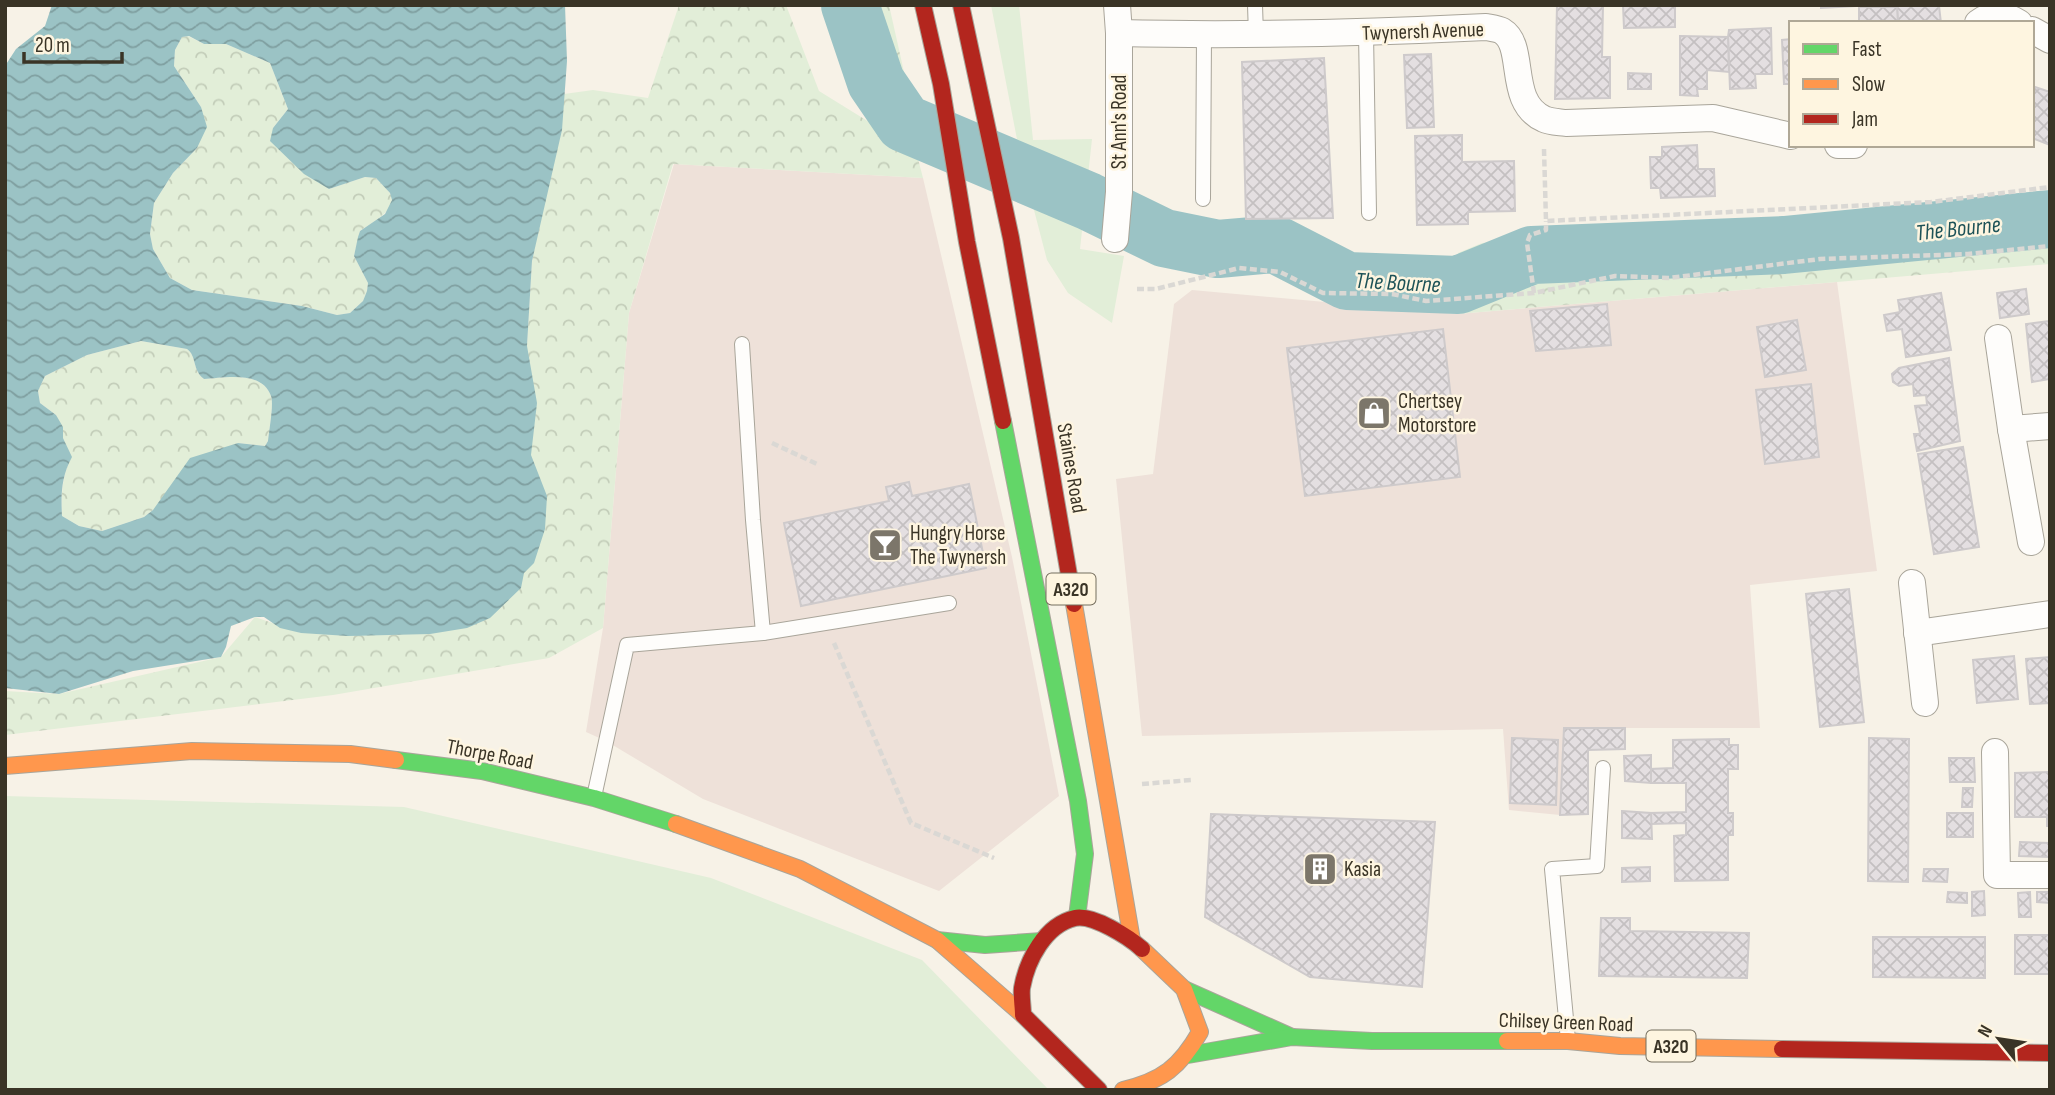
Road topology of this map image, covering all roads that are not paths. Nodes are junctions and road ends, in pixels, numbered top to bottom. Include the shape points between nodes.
1 (923, 5) edge
2 (961, 5) edge
3 (1117, 5) edge
4 (1255, 5) edge
5 (1981, 21) edge
6 (2017, 21) edge
7 (2034, 31) edge
8 (1119, 33) junction
9 (1366, 33) junction
10 (1204, 35) junction
11 (1256, 35) junction
12 (2050, 40) edge
13 (1789, 136) edge
14 (1203, 199) dead end
15 (1369, 213) dead end
16 (1115, 239) dead end
17 (1025, 322) junction
18 (1998, 338) dead end
19 (742, 344) dead end
20 (2050, 426) edge
21 (2011, 429) junction
22 (1007, 444) junction
23 (2031, 542) dead end
24 (1912, 583) dead end
25 (949, 603) dead end
26 (2050, 614) edge
27 (763, 633) junction
28 (1917, 633) junction
29 (1925, 703) dead end
30 (1995, 752) dead end
31 (5, 766) edge
32 (1603, 768) dead end
33 (594, 798) junction
34 (2050, 875) edge
35 (1077, 917) junction
36 (937, 940) junction
37 (1132, 940) junction
38 (1042, 941) junction
39 (1184, 989) junction
40 (1023, 1015) junction
41 (1292, 1037) junction
42 (1568, 1041) junction
43 (2050, 1053) edge
44 (1188, 1055) junction
45 (1163, 1082) edge
46 (1099, 1090) edge
47 (1123, 1090) edge

1 - 22 main road, A320
2 - 17 main road, Staines Road / A320
3 - 8 street, St Ann's Road
4 - 11 lane
5 - 6 street via 1991,14
7 - 12 street
8 - 10 street, Twynersh Avenue
8 - 16 street, St Ann's Road
9 - 11 street, Twynersh Avenue
9 - 13 street, Twynersh Avenue via 1501,30 1511,40 1521,93 1544,119 1713,118
9 - 15 lane
10 - 11 street, Twynersh Avenue
10 - 14 lane
17 - 22 main road via 1003,340
17 - 37 main road, Staines Road / A320
18 - 21 street
19 - 27 lane
20 - 21 street
21 - 23 street
22 - 35 main road, A320 via 1078,801 1085,854
24 - 28 street
25 - 27 lane
26 - 28 street
27 - 33 lane via 627,645
28 - 29 street
30 - 34 street via 1997,875
31 - 33 main road, Thorpe Road via 192,751 350,754 482,771
32 - 42 lane via 1597,866 1552,869
33 - 36 main road, Thorpe Road via 800,869
35 - 37 main road
35 - 38 main road via 1057,925
36 - 38 main road, Thorpe Road via 985,945
36 - 40 main road, Thorpe Road
37 - 39 main road
38 - 40 main road via 1028,964
39 - 41 main road, Chilsey Green Road / A320
39 - 44 main road via 1200,1032
40 - 46 main road, Thorpe Road
41 - 42 main road, Chilsey Green Road / A320
41 - 44 main road, Chilsey Green Road / A320
42 - 43 main road, Chilsey Green Road / A320 via 1620,1046
44 - 45 main road
45 - 47 main road

